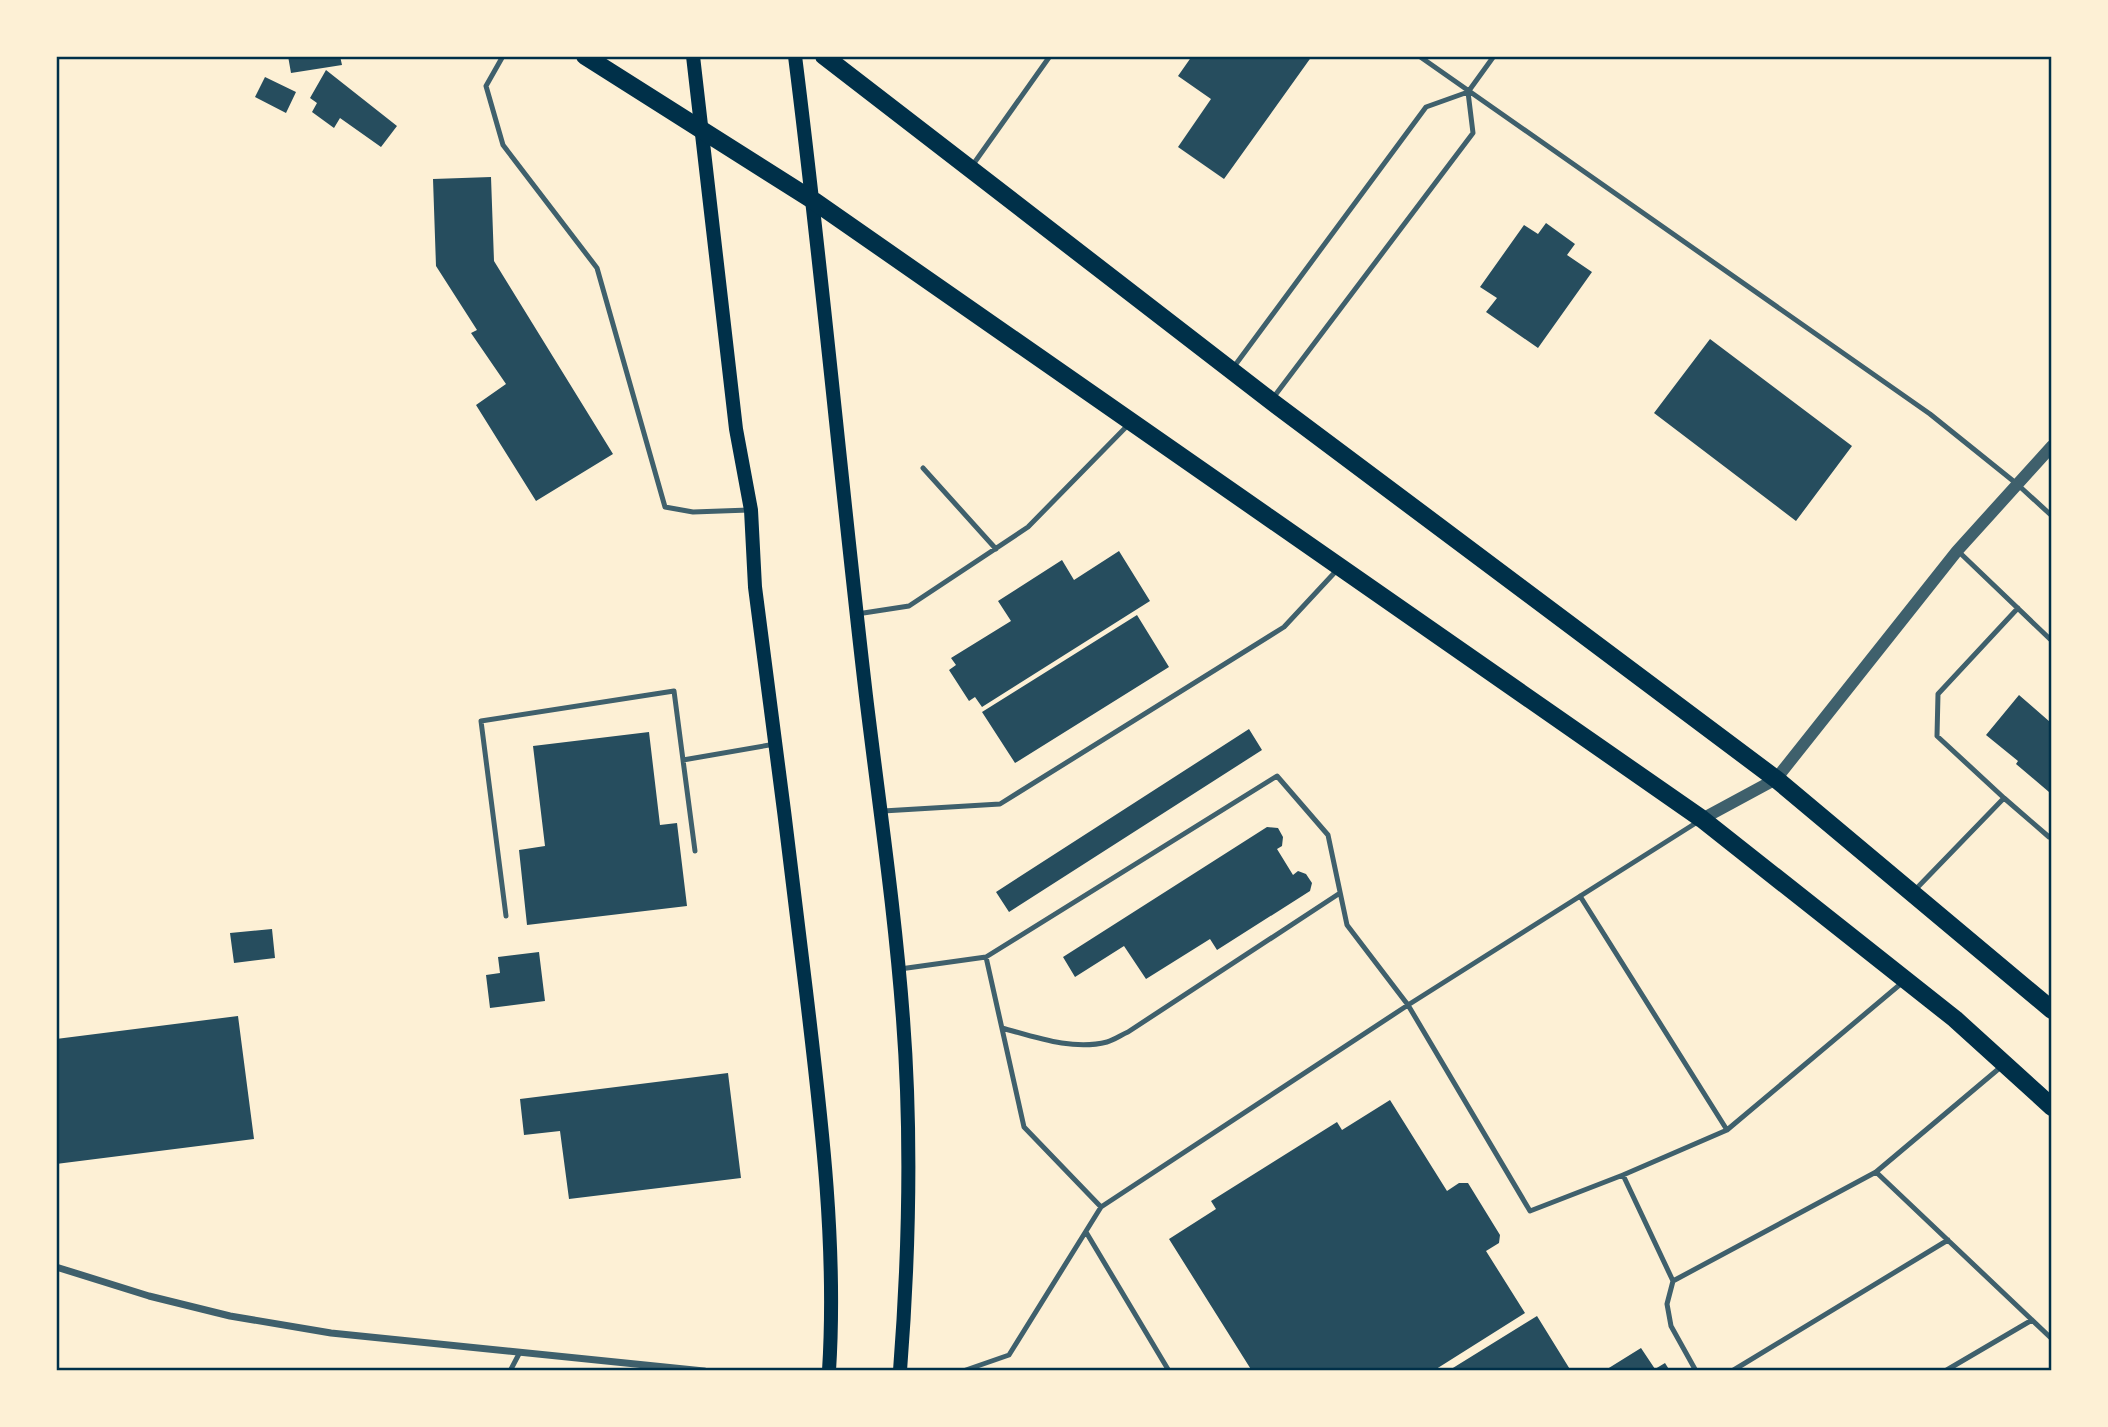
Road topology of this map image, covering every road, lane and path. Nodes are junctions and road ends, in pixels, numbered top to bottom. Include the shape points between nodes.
1 (503, 56) edge
2 (585, 56) edge
3 (693, 56) edge
4 (796, 56) edge
5 (824, 56) edge
6 (1039, 56) edge
7 (1419, 56) edge
8 (1494, 56) edge
9 (1048, 59) edge
10 (1468, 92) junction
11 (701, 129) junction
12 (970, 169) junction
13 (814, 201) junction
14 (1232, 370) junction
15 (1272, 401) junction
16 (1131, 422) junction
17 (2052, 446) edge
18 (923, 468) dead end
19 (2017, 484) junction
20 (751, 510) junction
21 (2052, 516) edge
22 (996, 549) junction
23 (1957, 551) junction
24 (1340, 567) junction
25 (2018, 608) junction
26 (857, 614) junction
27 (2052, 640) edge
28 (775, 744) junction
29 (683, 760) junction
30 (1776, 779) junction
31 (2004, 798) junction
32 (880, 811) junction
33 (1702, 819) junction
34 (2052, 837) edge
35 (695, 851) dead end
36 (1340, 893) junction
37 (1912, 893) junction
38 (1580, 896) junction
39 (506, 916) dead end
40 (986, 957) junction
41 (898, 970) junction
42 (1906, 980) junction
43 (1408, 1005) junction
44 (2052, 1010) edge
45 (1002, 1028) junction
46 (2004, 1063) junction
47 (2052, 1107) edge
48 (1727, 1130) junction
49 (1876, 1172) junction
50 (1623, 1175) junction
51 (1101, 1207) junction
52 (1086, 1231) junction
53 (1948, 1240) junction
54 (56, 1267) edge
55 (1673, 1282) junction
56 (2032, 1320) junction
57 (2052, 1339) edge
58 (520, 1352) junction
59 (995, 1361) junction
60 (510, 1371) edge
61 (704, 1371) edge
62 (828, 1371) edge
63 (900, 1371) edge
64 (963, 1371) edge
65 (995, 1371) edge
66 (1169, 1371) edge
67 (1696, 1371) edge
68 (1732, 1371) edge
69 (1945, 1371) edge

1 - 20 lane via 486,86 503,145 597,268 664,507 693,512
2 - 11 main road
3 - 11 main road
4 - 13 main road
5 - 12 main road
6 - 9 lane
7 - 10 lane
8 - 10 lane
9 - 12 lane
10 - 14 lane via 1426,107
10 - 15 lane via 1473,133
10 - 19 lane via 1921,407
11 - 13 main road
11 - 20 main road via 736,429
12 - 14 main road
13 - 16 main road
13 - 26 main road
14 - 15 main road
15 - 30 main road
16 - 22 lane via 1028,527
16 - 24 main road
17 - 19 street
18 - 22 lane
19 - 21 lane
19 - 23 street
20 - 28 main road via 755,587
22 - 26 lane via 908,606
23 - 25 lane
23 - 30 street
24 - 32 lane via 1284,626 1000,804
24 - 33 main road
25 - 27 lane
25 - 31 lane via 1938,694 1937,736
26 - 32 main road
28 - 29 lane
28 - 62 main road via 828,1208
29 - 35 lane
29 - 39 lane via 674,691 481,720
30 - 33 street
30 - 37 main road
31 - 34 lane
31 - 37 lane
32 - 41 main road
33 - 38 lane
33 - 42 main road
36 - 40 lane via 1328,835 1277,776
36 - 43 lane via 1347,925
36 - 45 lane via 1108,1042 1051,1041
37 - 44 main road
38 - 43 lane
38 - 48 lane
40 - 41 lane
40 - 45 lane
41 - 63 main road via 908,1162
42 - 46 main road
42 - 48 lane
43 - 50 lane via 1531,1210
43 - 51 lane
45 - 51 lane via 1024,1127
46 - 47 main road
46 - 49 lane
48 - 50 lane
49 - 53 lane
49 - 55 lane
50 - 55 lane
51 - 52 lane
52 - 59 lane via 1009,1355
52 - 66 lane
53 - 56 lane
53 - 68 lane
54 - 58 street via 230,1316 331,1333
55 - 67 lane via 1667,1304 1671,1326
56 - 57 lane
56 - 69 lane
58 - 60 lane
58 - 61 street
59 - 64 lane
59 - 65 lane

